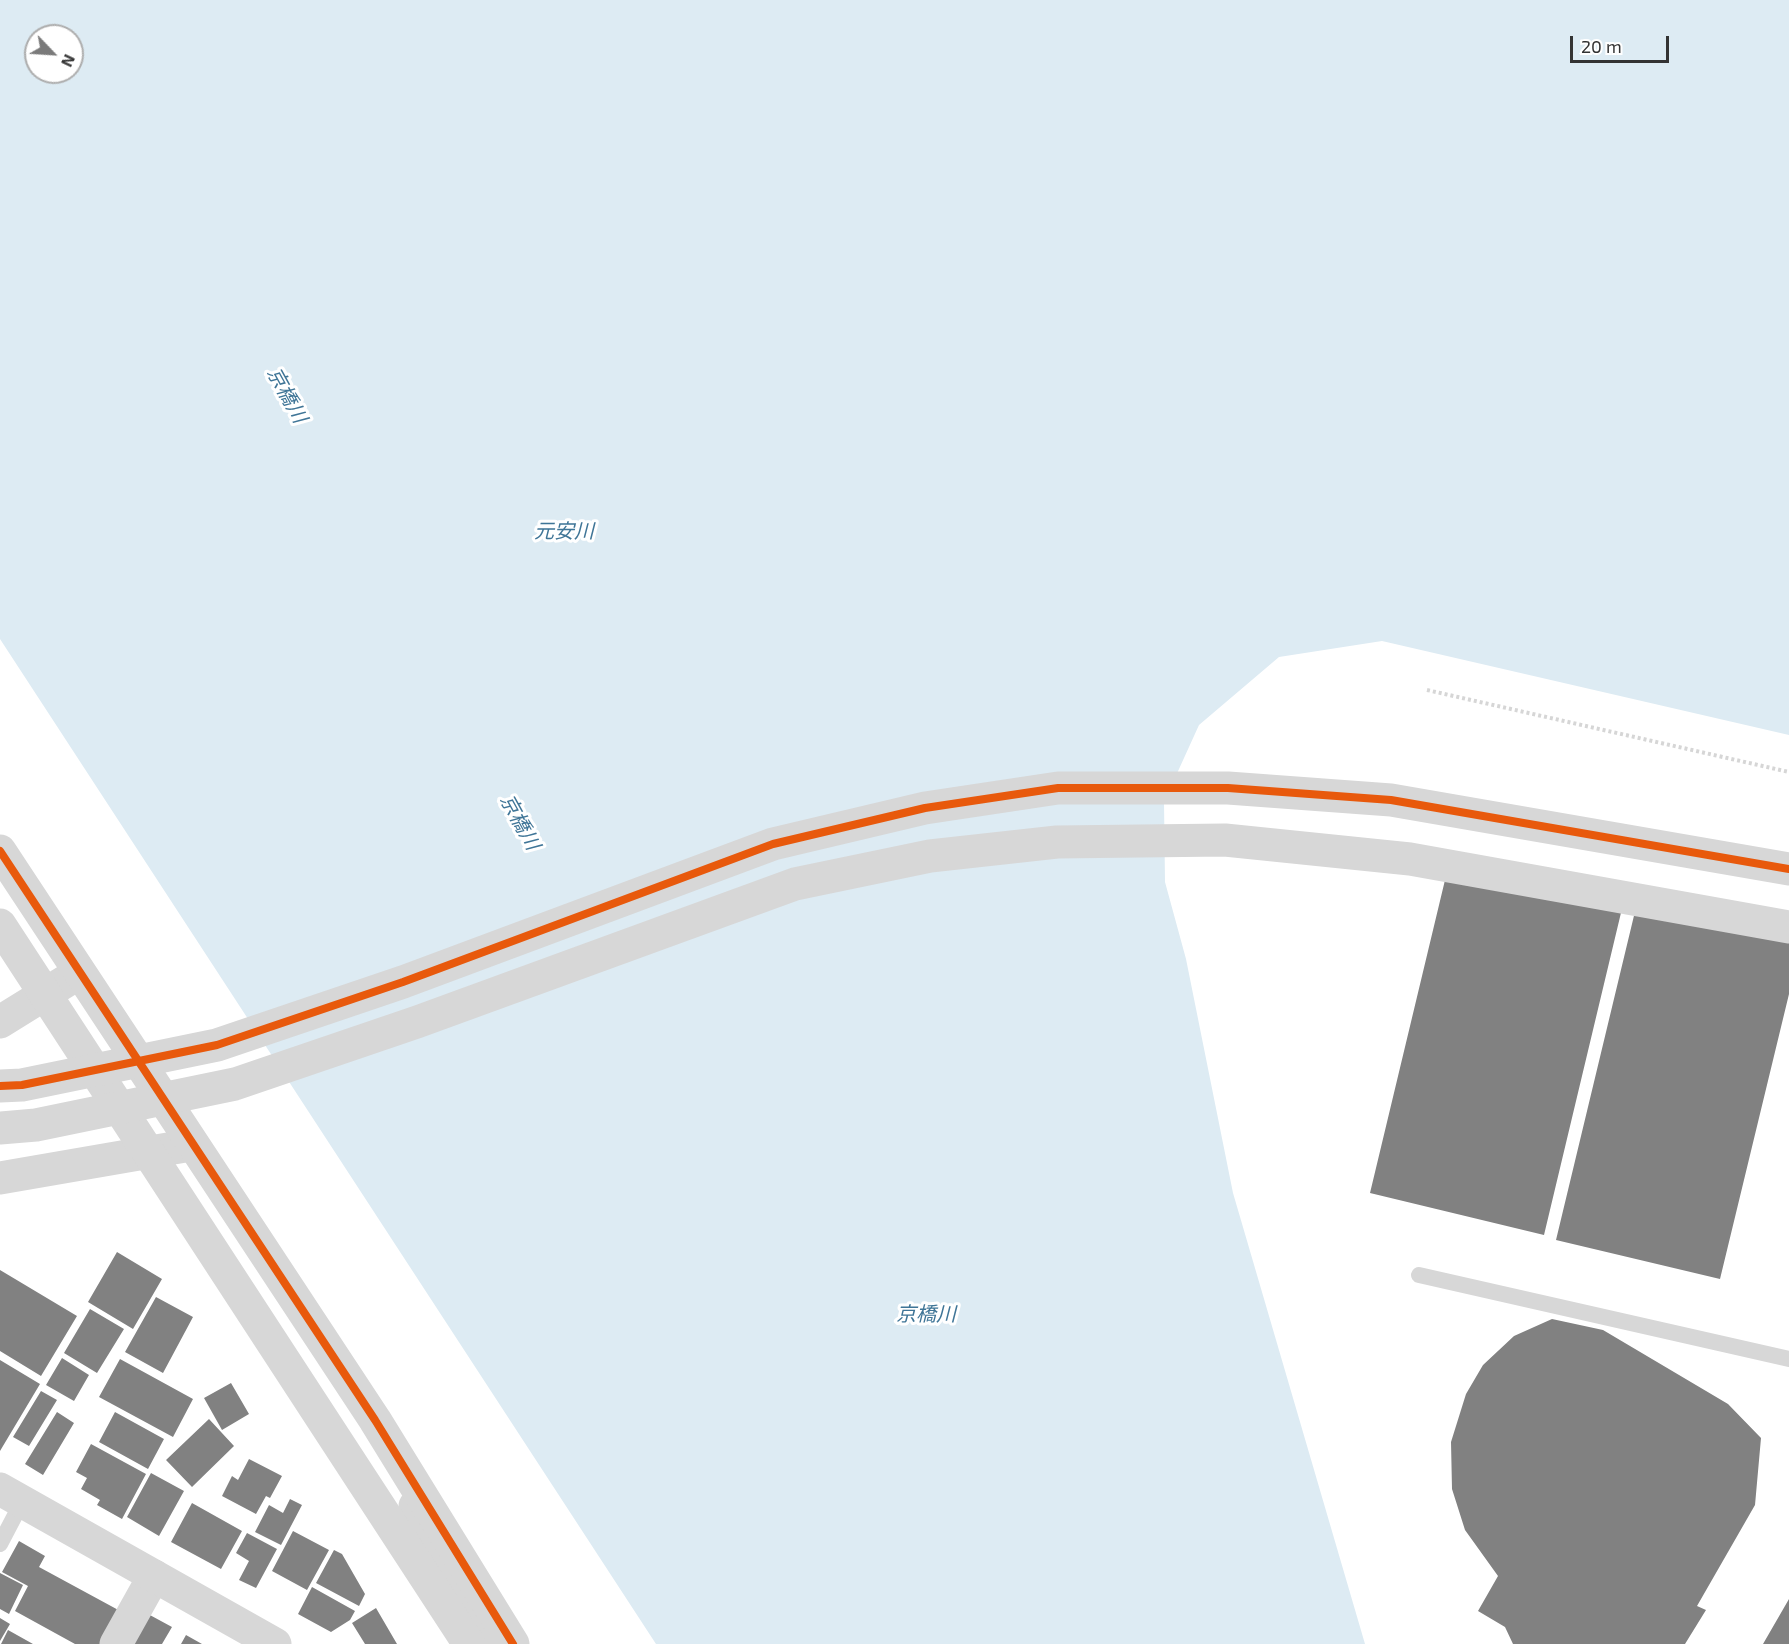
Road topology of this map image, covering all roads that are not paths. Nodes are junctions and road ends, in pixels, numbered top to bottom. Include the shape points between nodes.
1 (0, 852) edge
2 (1789, 869) edge
3 (0, 925) edge
4 (1789, 927) edge
5 (78, 973) junction
6 (45, 994) junction
7 (0, 1022) edge
8 (0, 1086) edge
9 (0, 1128) edge
10 (191, 1145) junction
11 (149, 1153) junction
12 (0, 1178) edge
13 (1419, 1275) dead end
14 (1789, 1359) edge
15 (375, 1420) junction
16 (11, 1495) edge
17 (0, 1544) edge
18 (154, 1576) junction
19 (465, 1638) edge
20 (116, 1644) edge
21 (275, 1644) edge
22 (495, 1644) edge
23 (513, 1644) edge

1 - 5 street
2 - 8 street, bridge via 1391,801 1228,788 1058,788 926,808 773,844 403,982 217,1045 22,1085
3 - 6 street
4 - 9 street, bridge via 1410,859 1226,840 1057,842 930,856 795,884 235,1084 36,1125
5 - 6 street
5 - 10 street
6 - 7 street
6 - 11 street
10 - 11 street
10 - 15 street
11 - 12 street
11 - 19 street
13 - 14 lane
15 - 22 street via 439,1558
15 - 23 street
16 - 17 lane
16 - 18 street
18 - 20 street
18 - 21 street

